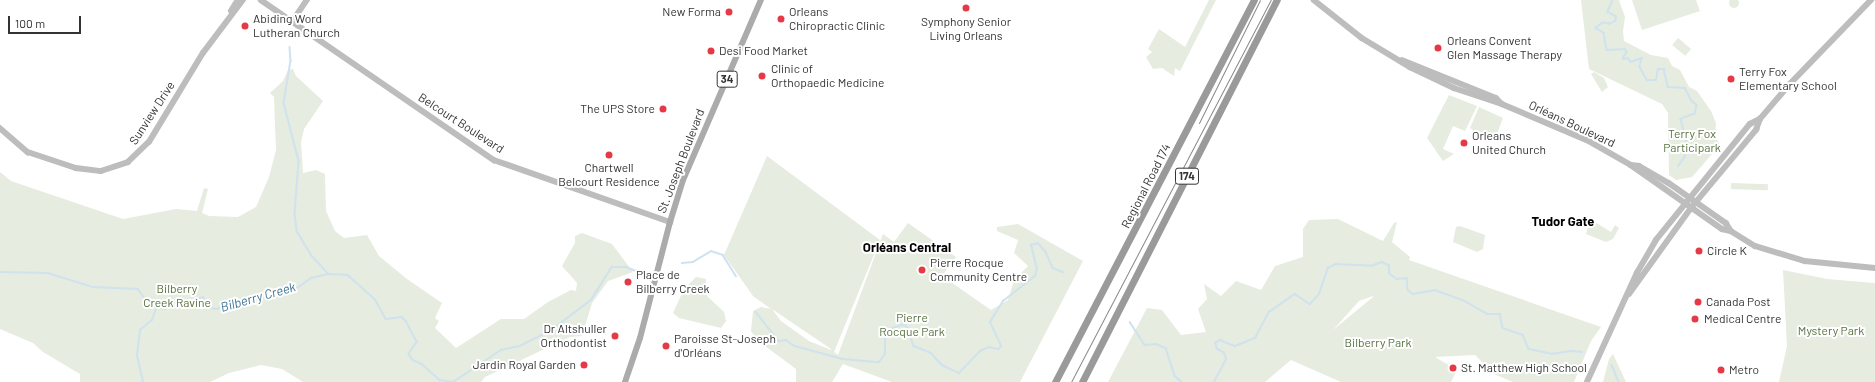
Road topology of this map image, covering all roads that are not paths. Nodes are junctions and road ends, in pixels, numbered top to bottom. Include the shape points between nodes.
1 (238, 0) edge
2 (243, 0) edge
3 (261, 0) edge
4 (307, 0) edge
5 (761, 0) edge
6 (1254, 0) edge
7 (1276, 0) edge
8 (1314, 0) edge
9 (1871, 0) edge
10 (230, 16) junction
11 (292, 22) junction
12 (1760, 119) junction
13 (0, 128) edge
14 (1631, 165) junction
15 (1690, 197) junction
16 (1696, 201) junction
17 (1684, 203) junction
18 (1691, 208) junction
19 (670, 222) junction
20 (1731, 231) junction
21 (1875, 268) edge
22 (1630, 294) junction
23 (625, 382) edge
24 (1055, 382) edge
25 (1082, 382) edge
26 (1587, 382) edge

1 - 10 main road, Sunview Drive
2 - 10 main road, Sunview Drive
3 - 11 main road, Belcourt Boulevard
4 - 11 main road
5 - 19 main road, St. Joseph Boulevard / 34 via 685,175
6 - 24 highway, Regional Road 174 / 174
7 - 25 highway, 174
8 - 14 main road, Orléans Boulevard via 1362,38 1397,59 1412,62 1496,98 1502,104 1586,140
9 - 12 main road
10 - 13 main road, Sunview Drive via 186,80 149,142 139,154 123,164 101,171 76,168 28,152
11 - 19 main road, Belcourt Boulevard via 494,160
12 - 15 main road via 1750,124
12 - 16 main road via 1756,130
14 - 15 main road, Orléans Boulevard via 1654,174
14 - 17 main road, Orléans Boulevard
15 - 16 main road, Orléans Boulevard
15 - 17 main road
16 - 18 main road
16 - 20 main road, Orléans Boulevard via 1726,223
17 - 18 main road, Orléans Boulevard
17 - 22 main road via 1656,240 1637,273
18 - 20 main road, Orléans Boulevard via 1722,229
18 - 22 main road
19 - 23 main road, St. Joseph Boulevard / 34 via 645,321
20 - 21 main road, Orléans Boulevard via 1755,246 1787,258
22 - 26 main road

